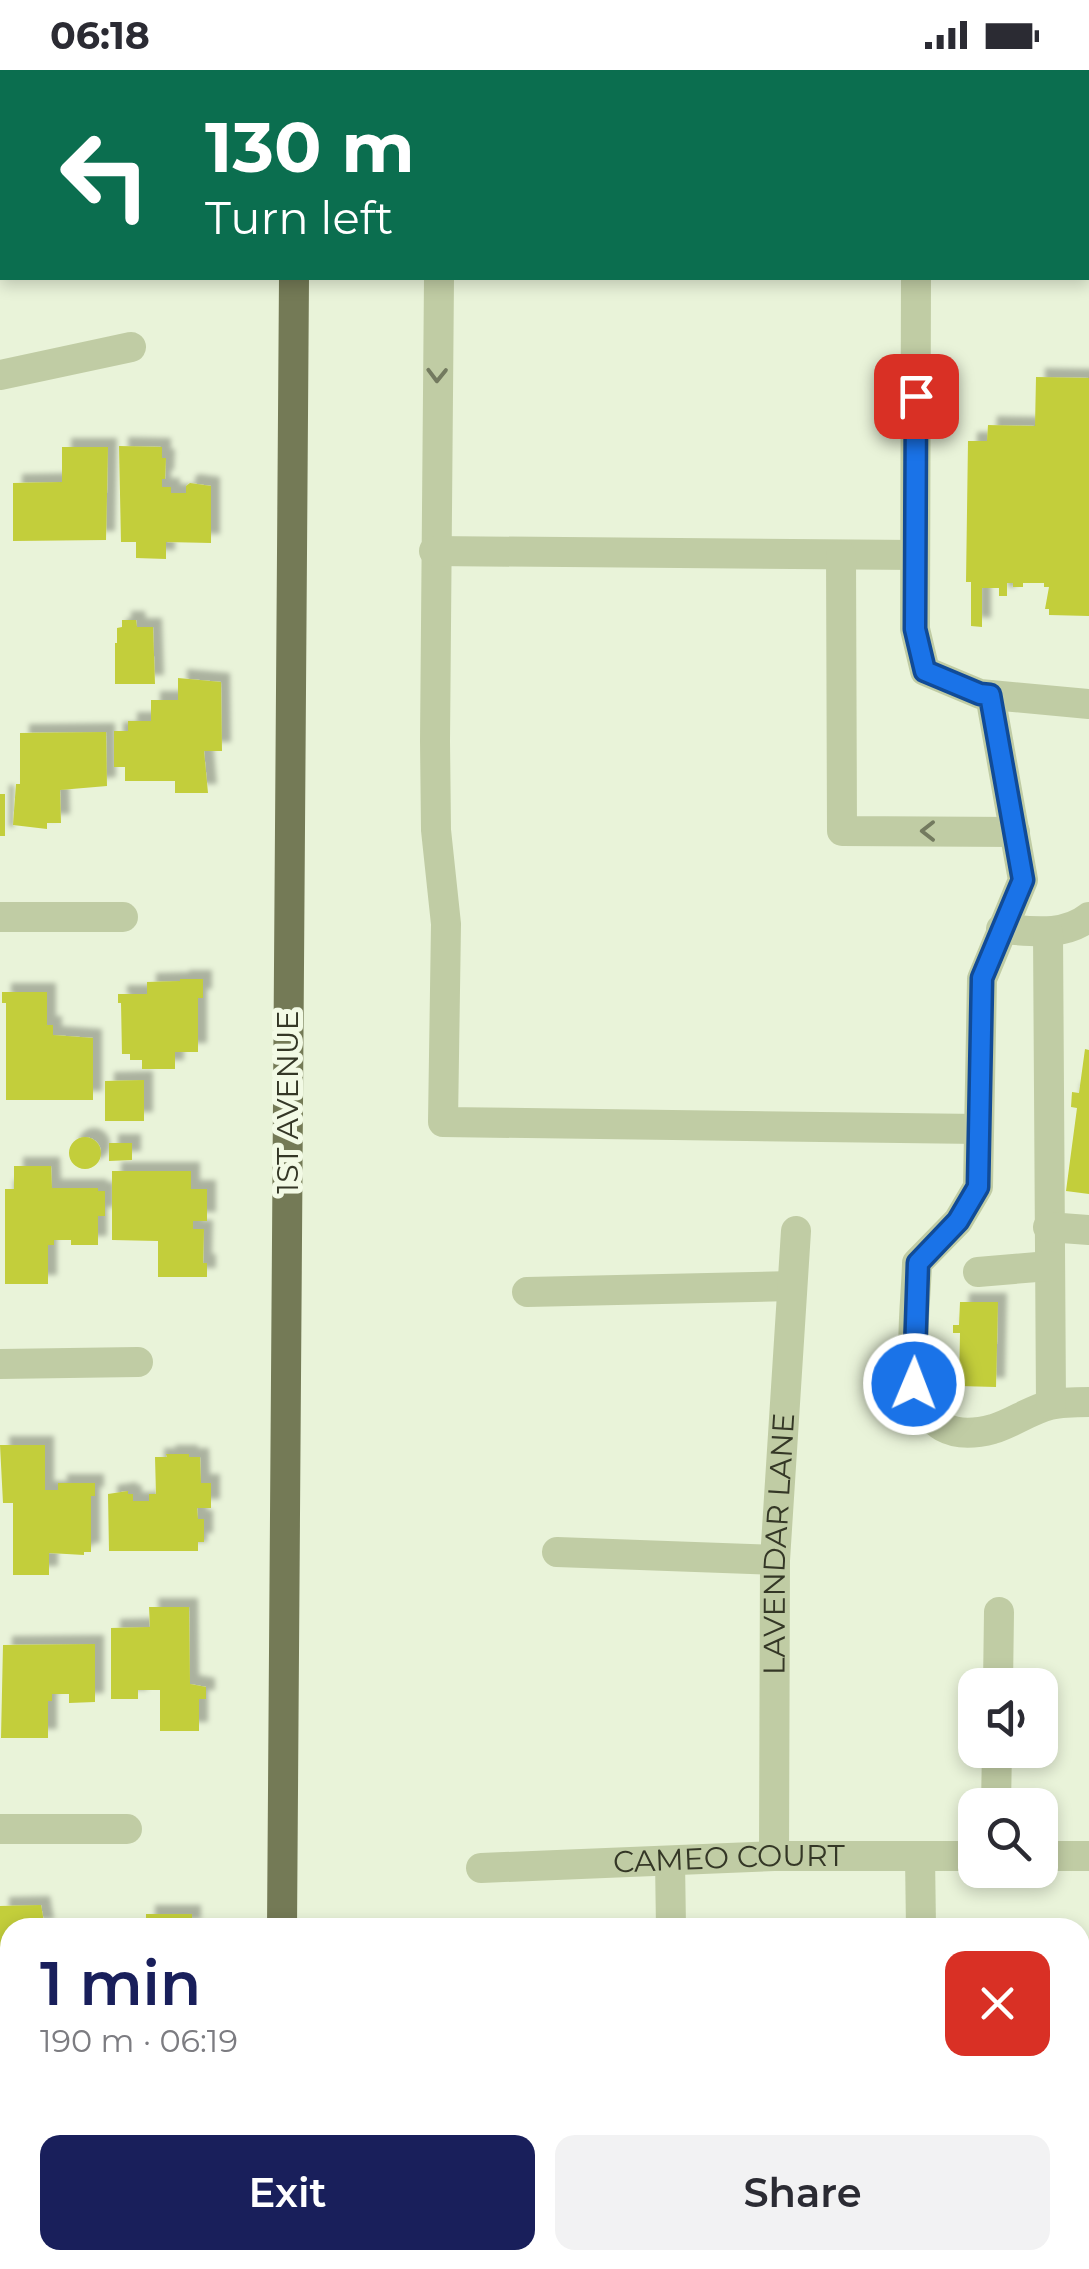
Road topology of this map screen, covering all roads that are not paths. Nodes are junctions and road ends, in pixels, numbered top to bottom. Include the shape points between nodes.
1 (294, 280) edge
2 (439, 280) edge
3 (916, 280) edge
4 (131, 347) dead end
5 (0, 375) edge
6 (434, 551) junction
7 (841, 554) junction
8 (915, 555) junction
9 (990, 695) junction
10 (1089, 704) edge
11 (1015, 832) junction
12 (0, 917) edge
13 (123, 917) dead end
14 (1089, 917) edge
15 (1001, 929) junction
16 (1048, 932) junction
17 (979, 1128) junction
18 (1048, 1227) junction
19 (1089, 1230) edge
20 (796, 1231) dead end
21 (1049, 1266) junction
22 (978, 1272) dead end
23 (792, 1286) junction
24 (527, 1292) dead end
25 (138, 1362) dead end
26 (0, 1364) edge
27 (1089, 1402) edge
28 (1050, 1404) junction
29 (557, 1552) dead end
30 (775, 1560) junction
31 (1000, 1612) dead end
32 (998, 1668) edge
33 (0, 1829) edge
34 (127, 1829) dead end
35 (774, 1856) junction
36 (920, 1856) junction
37 (958, 1856) edge
38 (1058, 1856) edge
39 (1089, 1856) edge
40 (670, 1861) junction
41 (481, 1868) dead end
42 (282, 1918) edge
43 (672, 1918) edge
44 (921, 1918) edge

1 - 42 main road, 1ST AVENUE
2 -> 6 street
3 - 8 street
4 - 5 street
6 - 7 street
6 - 17 street via 436,830 446,924 443,1122
7 - 8 street
11 -> 7 street via 842,831
8 - 9 street via 915,629 925,671
9 - 10 street
9 - 11 street
11 - 15 street via 1023,880
12 - 13 street
14 - 16 street
15 - 16 street
15 - 17 street via 982,978
16 - 18 street
17 - 28 street via 978,1187 958,1221 918,1263 914,1384 925,1413 955,1432 992,1429
18 - 19 street
18 - 21 street
20 - 23 street, LAVENDAR LANE
21 - 22 street
21 - 28 street
23 - 24 street
23 - 30 street, LAVENDAR LANE
25 - 26 street
27 - 28 street
29 - 30 street
30 - 35 street, LAVENDAR LANE
31 - 32 street
33 - 34 street
35 - 36 street, CAMEO COURT
35 - 40 street, CAMEO COURT
36 - 37 street, CAMEO COURT
36 - 44 street
38 - 39 street
40 - 41 street, CAMEO COURT
40 - 43 street

